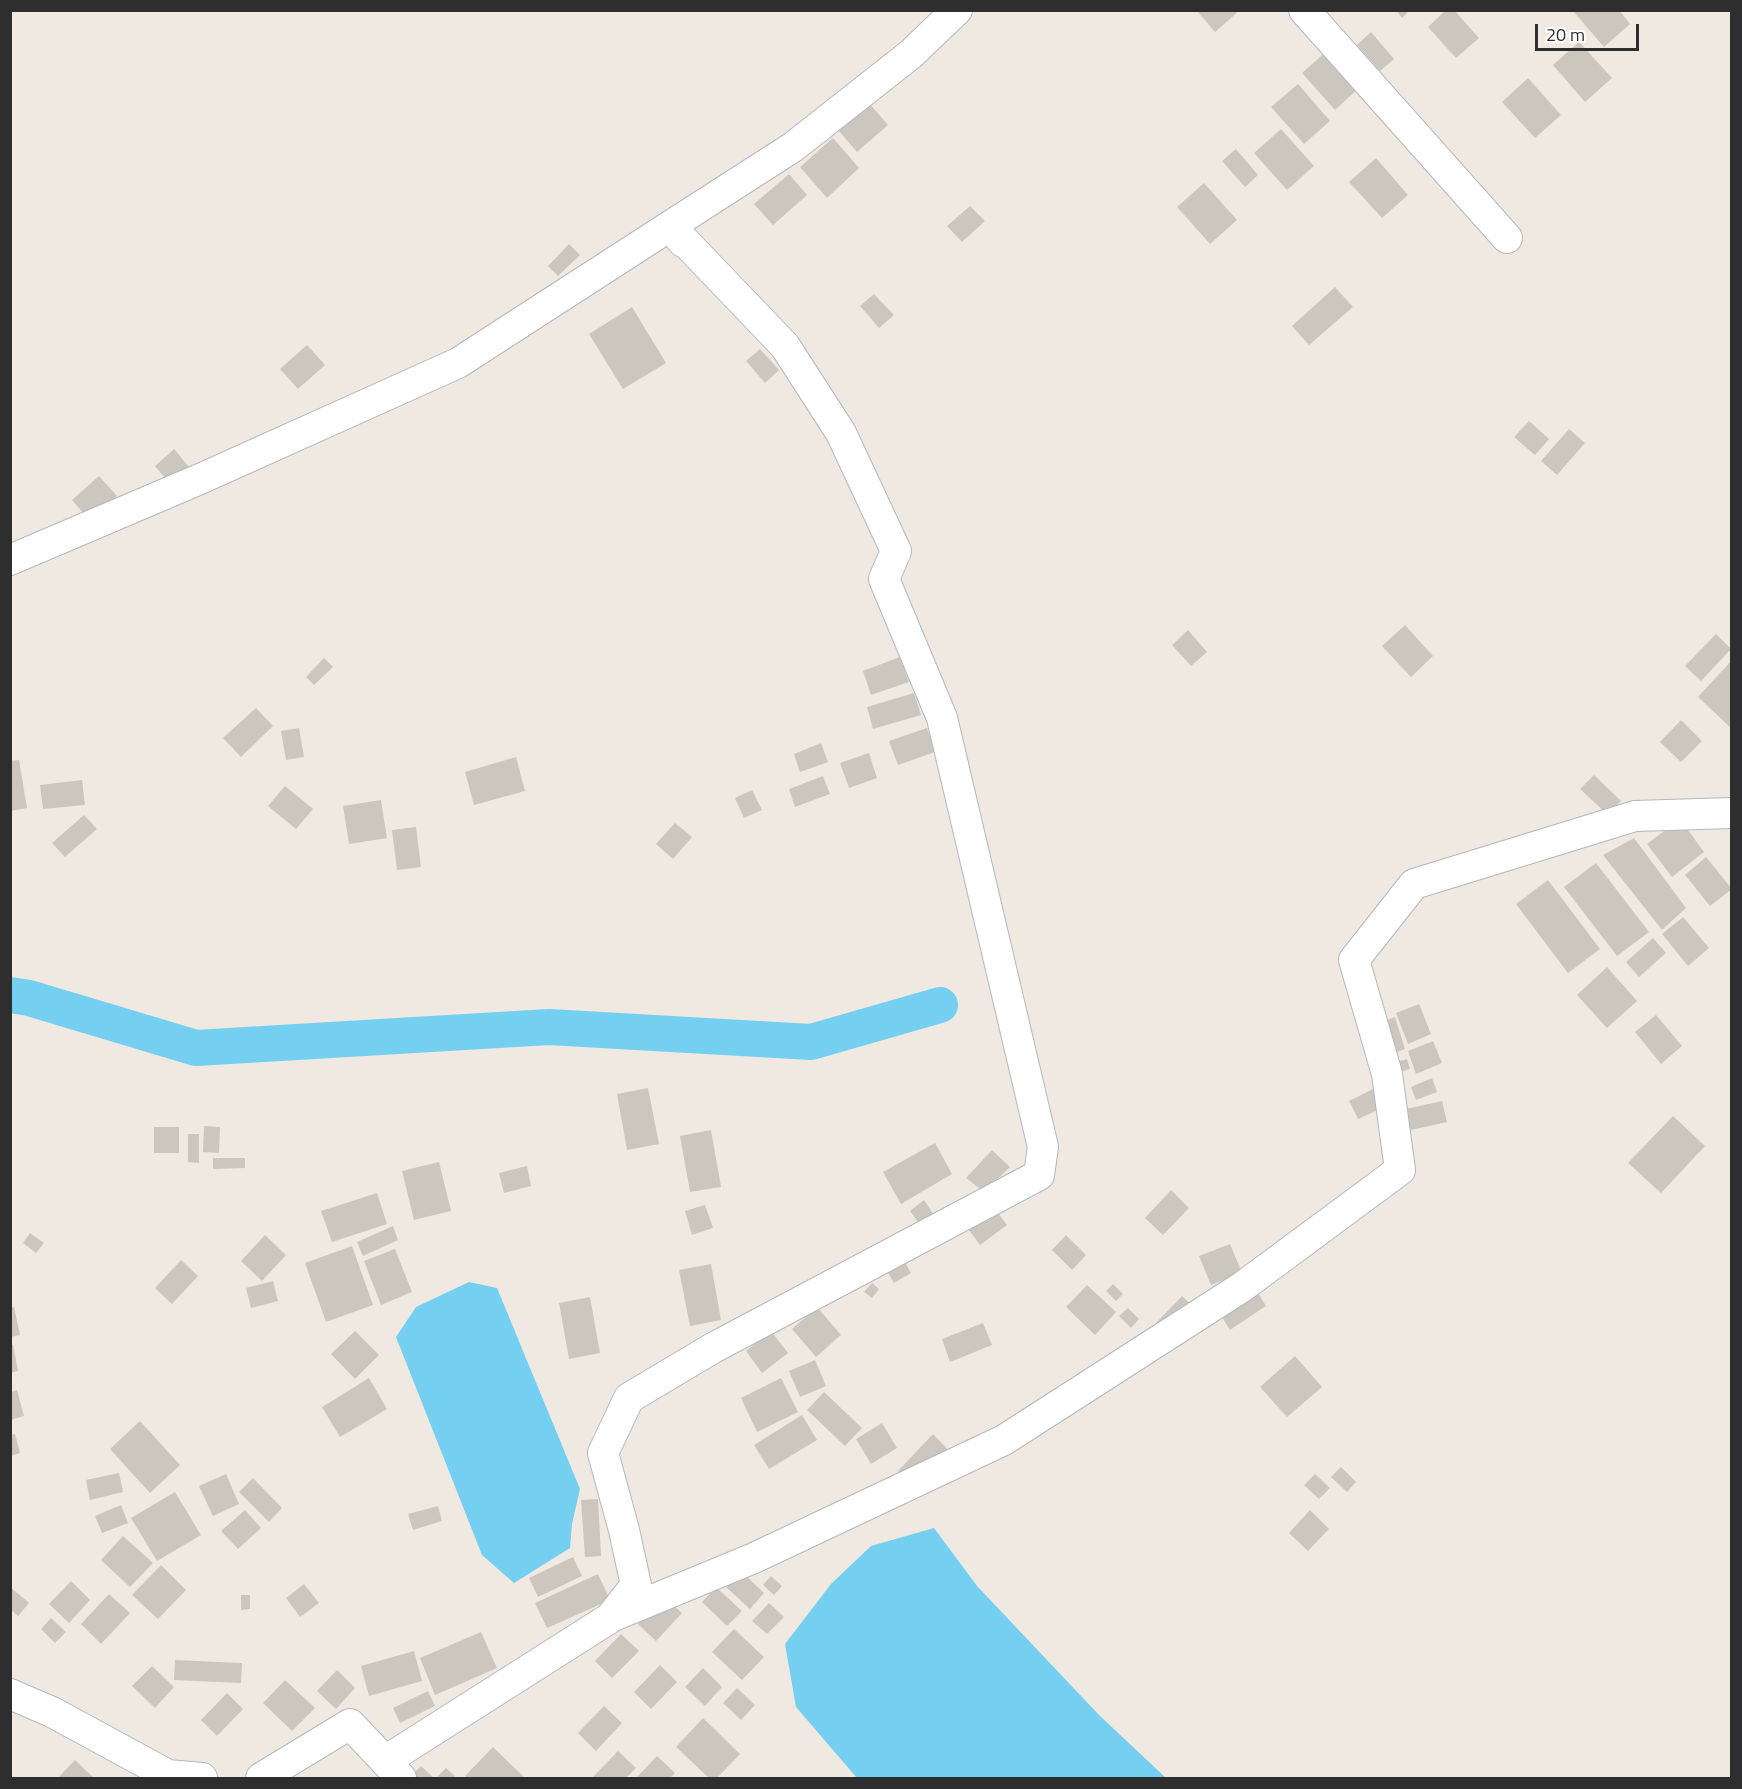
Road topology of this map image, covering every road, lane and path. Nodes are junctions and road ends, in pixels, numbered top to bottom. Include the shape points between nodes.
1 (957, 10) edge
2 (1304, 10) edge
3 (670, 226) junction
4 (1507, 238) dead end
5 (10, 560) edge
6 (1731, 813) edge
7 (610, 1618) junction
8 (10, 1694) edge
9 (393, 1770) edge
10 (202, 1779) edge
11 (261, 1779) edge

1 - 3 street via 911,54 793,147
2 - 4 street
3 - 5 street via 458,363
3 - 7 street via 819,398 884,579 942,718 1043,1147 1039,1175 713,1348 629,1398 603,1453 636,1584
6 - 7 street via 1635,816 1414,884 1354,960 1387,1074 1400,1170 1242,1287 1004,1440 754,1558
7 - 9 street
8 - 10 street via 168,1774
9 - 11 street via 350,1724

